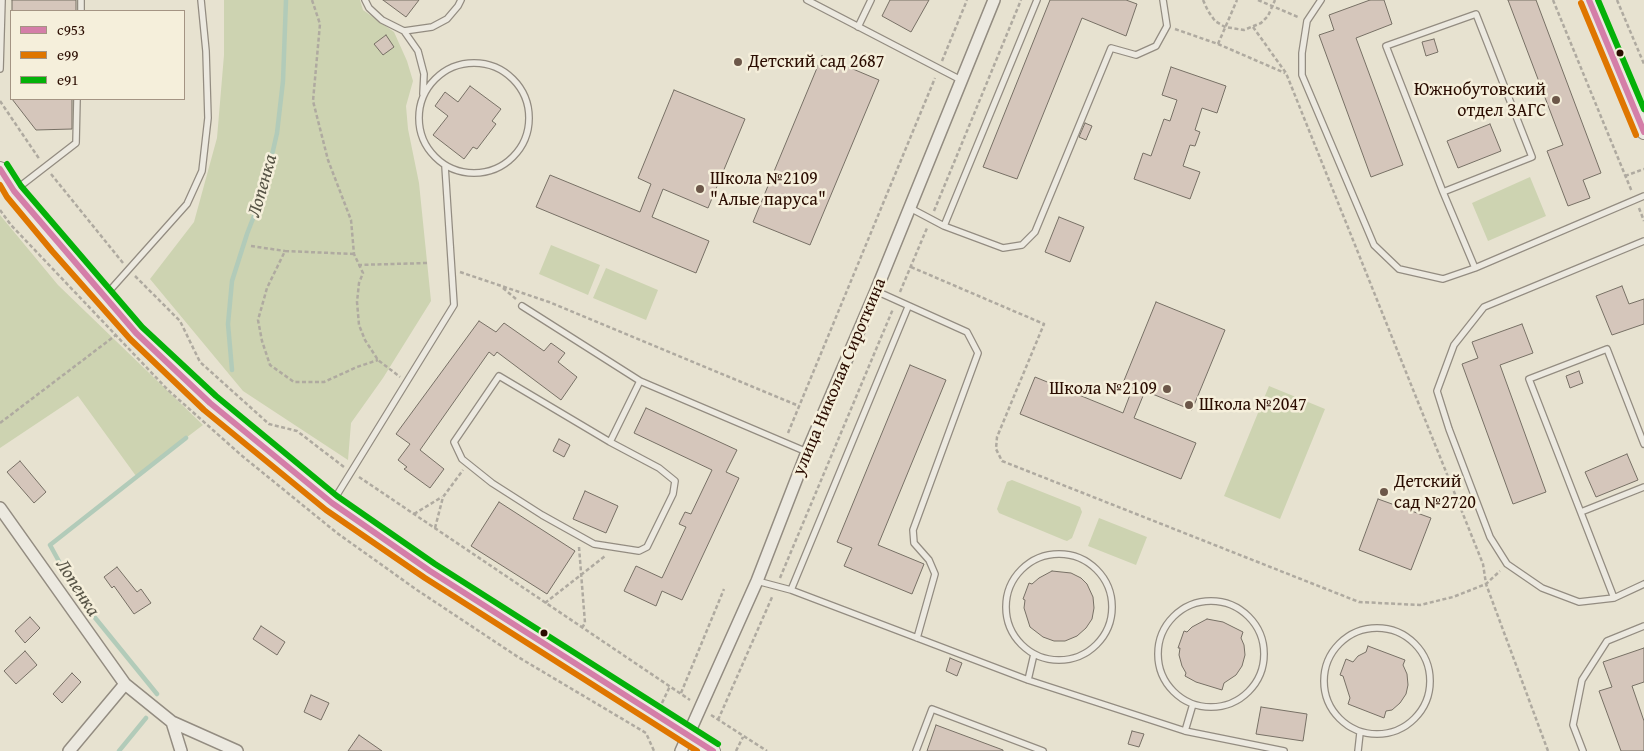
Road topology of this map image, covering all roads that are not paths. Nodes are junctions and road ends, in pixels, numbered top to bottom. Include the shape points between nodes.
1 (2, 0) edge
2 (201, 0) edge
3 (364, 0) edge
4 (461, 0) edge
5 (807, 0) edge
6 (871, 0) edge
7 (994, 0) edge
8 (1037, 0) edge
9 (1163, 0) edge
10 (1321, 0) edge
11 (1589, 0) edge
12 (858, 27) junction
13 (404, 31) junction
14 (0, 69) edge
15 (961, 80) junction
16 (423, 94) junction
17 (77, 100) edge
18 (1644, 132) edge
19 (445, 166) junction
20 (0, 169) edge
21 (14, 191) junction
22 (1443, 192) junction
23 (1644, 196) edge
24 (910, 208) junction
25 (944, 226) junction
26 (1644, 241) edge
27 (1475, 268) junction
28 (876, 291) junction
29 (104, 296) junction
30 (522, 306) road end
31 (908, 307) junction
32 (640, 381) junction
33 (610, 442) junction
34 (1644, 444) edge
35 (807, 452) junction
36 (1644, 487) edge
37 (332, 503) junction
38 (0, 508) edge
39 (1580, 512) junction
40 (757, 581) junction
41 (1644, 584) edge
42 (791, 590) junction
43 (1614, 598) junction
44 (1644, 626) edge
45 (917, 638) junction
46 (1034, 654) junction
47 (1028, 680) junction
48 (125, 684) junction
49 (1193, 704) junction
50 (172, 722) junction
51 (1185, 731) junction
52 (1360, 733) junction
53 (688, 735) junction
54 (69, 751) edge
55 (181, 751) edge
56 (237, 751) edge
57 (681, 751) edge
58 (713, 751) edge
59 (916, 751) edge
60 (1043, 751) edge
61 (1284, 751) edge
62 (1358, 751) edge
63 (1583, 751) edge

1 - 14 lane
2 - 29 lane via 208,118 202,171 187,204
3 - 13 lane via 382,20
4 - 13 lane via 447,19 432,27
5 - 12 lane
6 - 12 lane
7 - 15 street, улица Николая Сироткина
8 - 25 lane
9 - 25 lane via 1167,26 1156,46 1136,55 1111,48 1035,232 1022,244 1003,248
10 - 27 lane via 1307,21 1302,75 1374,245 1399,269 1443,279
11 - 18 street
12 - 15 lane
13 - 16 lane via 418,51 424,74
15 - 24 street, улица Николая Сироткина
16 - 19 lane via 418,119 420,133 434,157
16 - 19 lane via 436,77 452,67 471,62 489,64 506,73 520,86 528,103 530,122 525,140 507,162 482,173 463,172
17 - 21 lane via 76,143
19 - 37 lane via 454,305
20 - 21 street
21 - 29 street
22 - 22 lane via 1532,157 1476,14 1386,46
22 - 27 lane
23 - 27 lane
24 - 25 lane
24 - 28 street, улица Николая Сироткина
26 - 43 lane via 1484,307 1454,345 1437,391 1490,537 1507,564 1542,588 1579,602
28 - 31 lane
28 - 35 street, улица Николая Сироткина
29 - 37 street via 136,333 210,404
30 - 32 lane
31 - 42 lane
31 - 45 lane via 967,332 978,353 913,530 914,542 929,560 934,574
32 - 33 lane
32 - 35 lane
33 - 33 lane via 499,376 454,442 462,459 492,483 578,535 594,544 639,551 647,547 673,494 674,481 659,468
34 - 39 lane via 1607,349 1530,379
35 - 40 street, улица Николая Сироткина
36 - 39 lane
37 - 53 street via 430,572
38 - 48 street
39 - 43 lane
40 - 42 lane
40 - 53 street, улица Николая Сироткина
41 - 43 lane
42 - 45 lane
44 - 63 lane via 1607,641 1582,680 1573,726
45 - 47 lane
46 - 46 lane via 1020,644 1010,630 1005,613 1006,596 1012,580 1022,567 1053,553 1070,554 1086,560 1100,572 1109,588 1113,606 1105,633 1087,653 1070,659 1051,660
46 - 47 lane
47 - 51 lane
48 - 50 street
48 - 54 street
49 - 49 lane via 1172,691 1162,678 1157,661 1158,644 1174,614 1205,600 1222,602 1238,608 1252,620 1261,636 1265,654 1262,672 1253,688 1239,700 1222,707 1203,708
49 - 51 lane
50 - 55 street
50 - 56 street
51 - 61 lane
52 - 52 lane via 1344,724 1332,711 1325,694 1323,676 1328,659 1338,644 1353,633 1370,628 1388,629 1405,635 1418,646 1427,661 1431,678 1429,696 1422,711 1410,724 1395,732 1378,735
52 - 62 lane
53 - 57 street, улица Николая Сироткина
53 - 58 street
59 - 60 lane via 932,709

